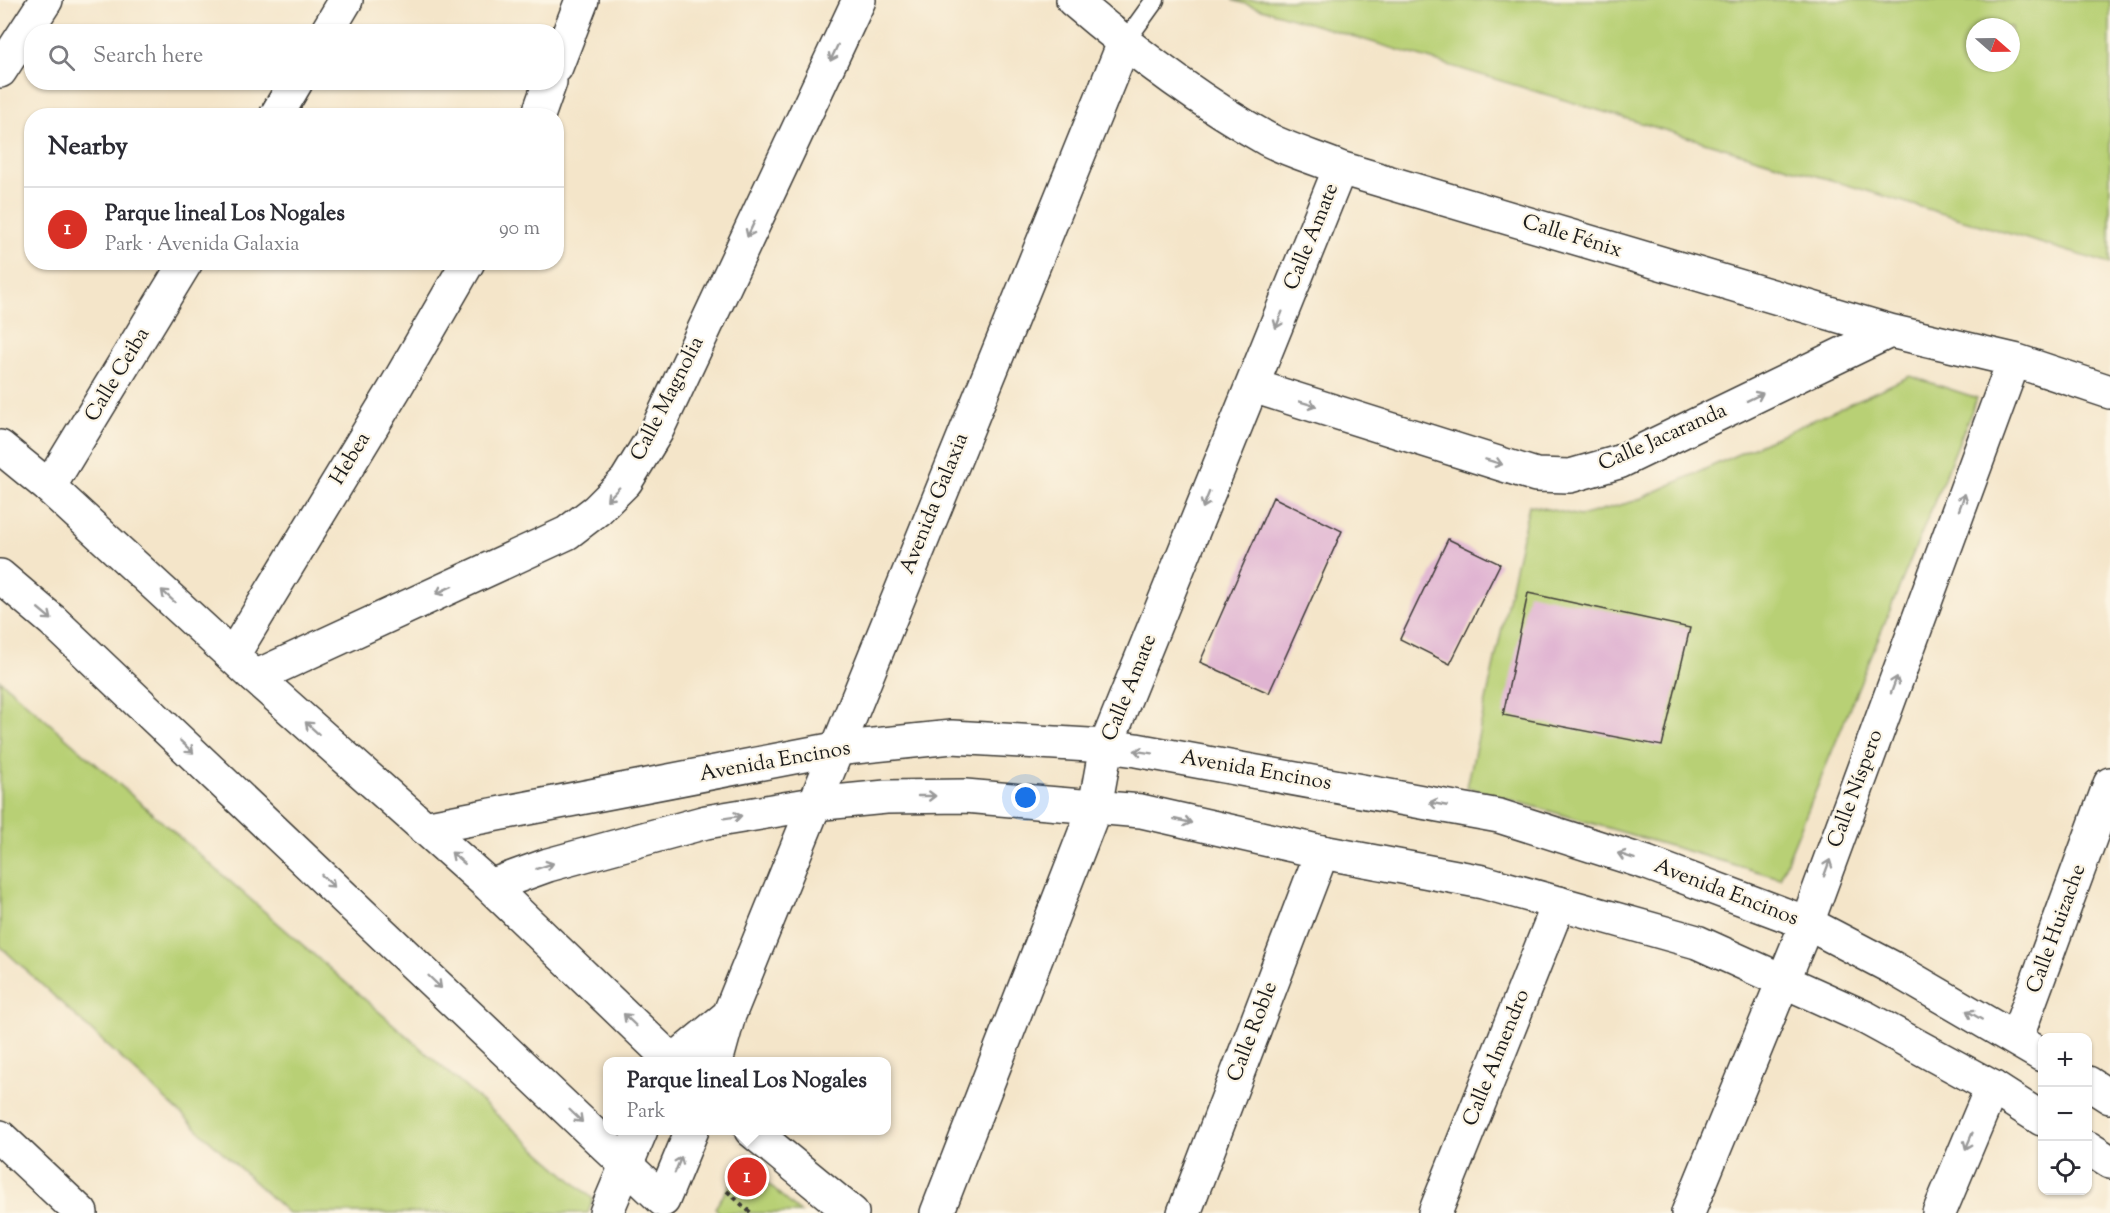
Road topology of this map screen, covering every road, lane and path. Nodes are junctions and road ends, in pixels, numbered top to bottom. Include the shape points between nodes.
1 (46, 0) edge
2 (346, 0) edge
3 (582, 0) edge
4 (859, 0) edge
5 (1073, 0) edge
6 (1155, 0) edge
7 (30, 24) edge
8 (332, 24) edge
9 (24, 34) edge
10 (1124, 43) junction
11 (564, 46) edge
12 (0, 71) edge
13 (291, 90) edge
14 (547, 90) edge
15 (281, 108) edge
16 (541, 108) edge
17 (1340, 168) junction
18 (181, 270) edge
19 (463, 270) edge
20 (1890, 331) junction
21 (2014, 360) junction
22 (1252, 386) junction
23 (2110, 392) edge
24 (0, 447) edge
25 (49, 487) junction
26 (0, 576) edge
27 (244, 666) junction
28 (1106, 746) junction
29 (835, 749) junction
30 (2110, 784) edge
31 (814, 804) junction
32 (1095, 807) junction
33 (424, 828) junction
34 (1322, 852) junction
35 (490, 886) junction
36 (1558, 903) junction
37 (1807, 923) junction
38 (1784, 981) junction
39 (729, 1015) junction
40 (2029, 1047) edge
41 (668, 1057) edge
42 (677, 1057) edge
43 (717, 1057) edge
44 (2092, 1086) edge
45 (1992, 1087) junction
46 (2110, 1097) edge
47 (2038, 1116) edge
48 (639, 1135) edge
49 (691, 1135) edge
50 (756, 1135) edge
51 (0, 1137) edge
52 (2092, 1151) edge
53 (2110, 1162) edge
54 (626, 1164) junction
55 (726, 1191) dead end
56 (667, 1209) edge
57 (81, 1213) edge
58 (606, 1213) edge
59 (751, 1213) edge
60 (852, 1213) edge
61 (937, 1213) edge
62 (1184, 1213) edge
63 (1436, 1213) edge
64 (1688, 1213) edge
65 (1939, 1213) edge

1 - 7 street
2 - 8 street
3 - 11 street
4 -> 27 street, Calle Magnolia via 656,432 626,481 567,533
5 - 10 street, Calle Fénix
6 - 10 lane, Avenida Galaxia
9 - 12 street
10 - 17 street, Calle Fénix via 1196,96 1269,140
10 - 29 street, Avenida Galaxia
13 - 15 street
14 - 16 street
17 - 20 street, Calle Fénix
17 -> 22 street, Calle Amate
18 - 25 street, Calle Ceiba
19 - 27 street, Hebea
20 - 21 street, Calle Fénix
22 -> 20 street, Calle Jacaranda via 1536,475 1570,476 1619,462
21 - 23 street, Calle Fénix
37 -> 21 street, Calle Níspero
22 -> 28 street, Calle Amate
24 - 25 street
27 -> 25 street
26 -> 54 street via 70,637
33 -> 27 street
28 - 29 street, Avenida Encinos via 952,737
28 - 32 street, Calle Amate
37 -> 28 street, Avenida Encinos via 1647,863 1499,816
29 - 31 street, Avenida Galaxia
29 - 33 street, Avenida Encinos
30 - 40 street, Calle Huizache
31 -> 32 street via 886,796 965,796
35 -> 31 street via 548,865 706,822
31 - 39 street, Avenida Galaxia
32 -> 34 street via 1141,811
32 - 61 street, Calle Amate
35 -> 33 street
34 - 36 street via 1484,882
34 - 62 street, Calle Roble
41 -> 35 street
36 - 38 street via 1697,942
36 - 63 street, Calle Almendro
37 - 38 street, Calle Níspero
40 -> 37 street, Avenida Encinos
38 - 45 street via 1866,1018
38 - 64 street, Calle Níspero
39 - 42 street, Avenida Galaxia
39 - 43 street, Avenida Galaxia
44 - 46 street
45 - 47 street
45 -> 65 street
48 - 54 street
56 -> 49 street
50 - 60 street
51 - 57 street
52 - 53 street
54 - 56 street
54 - 58 street
55 - 59 path

